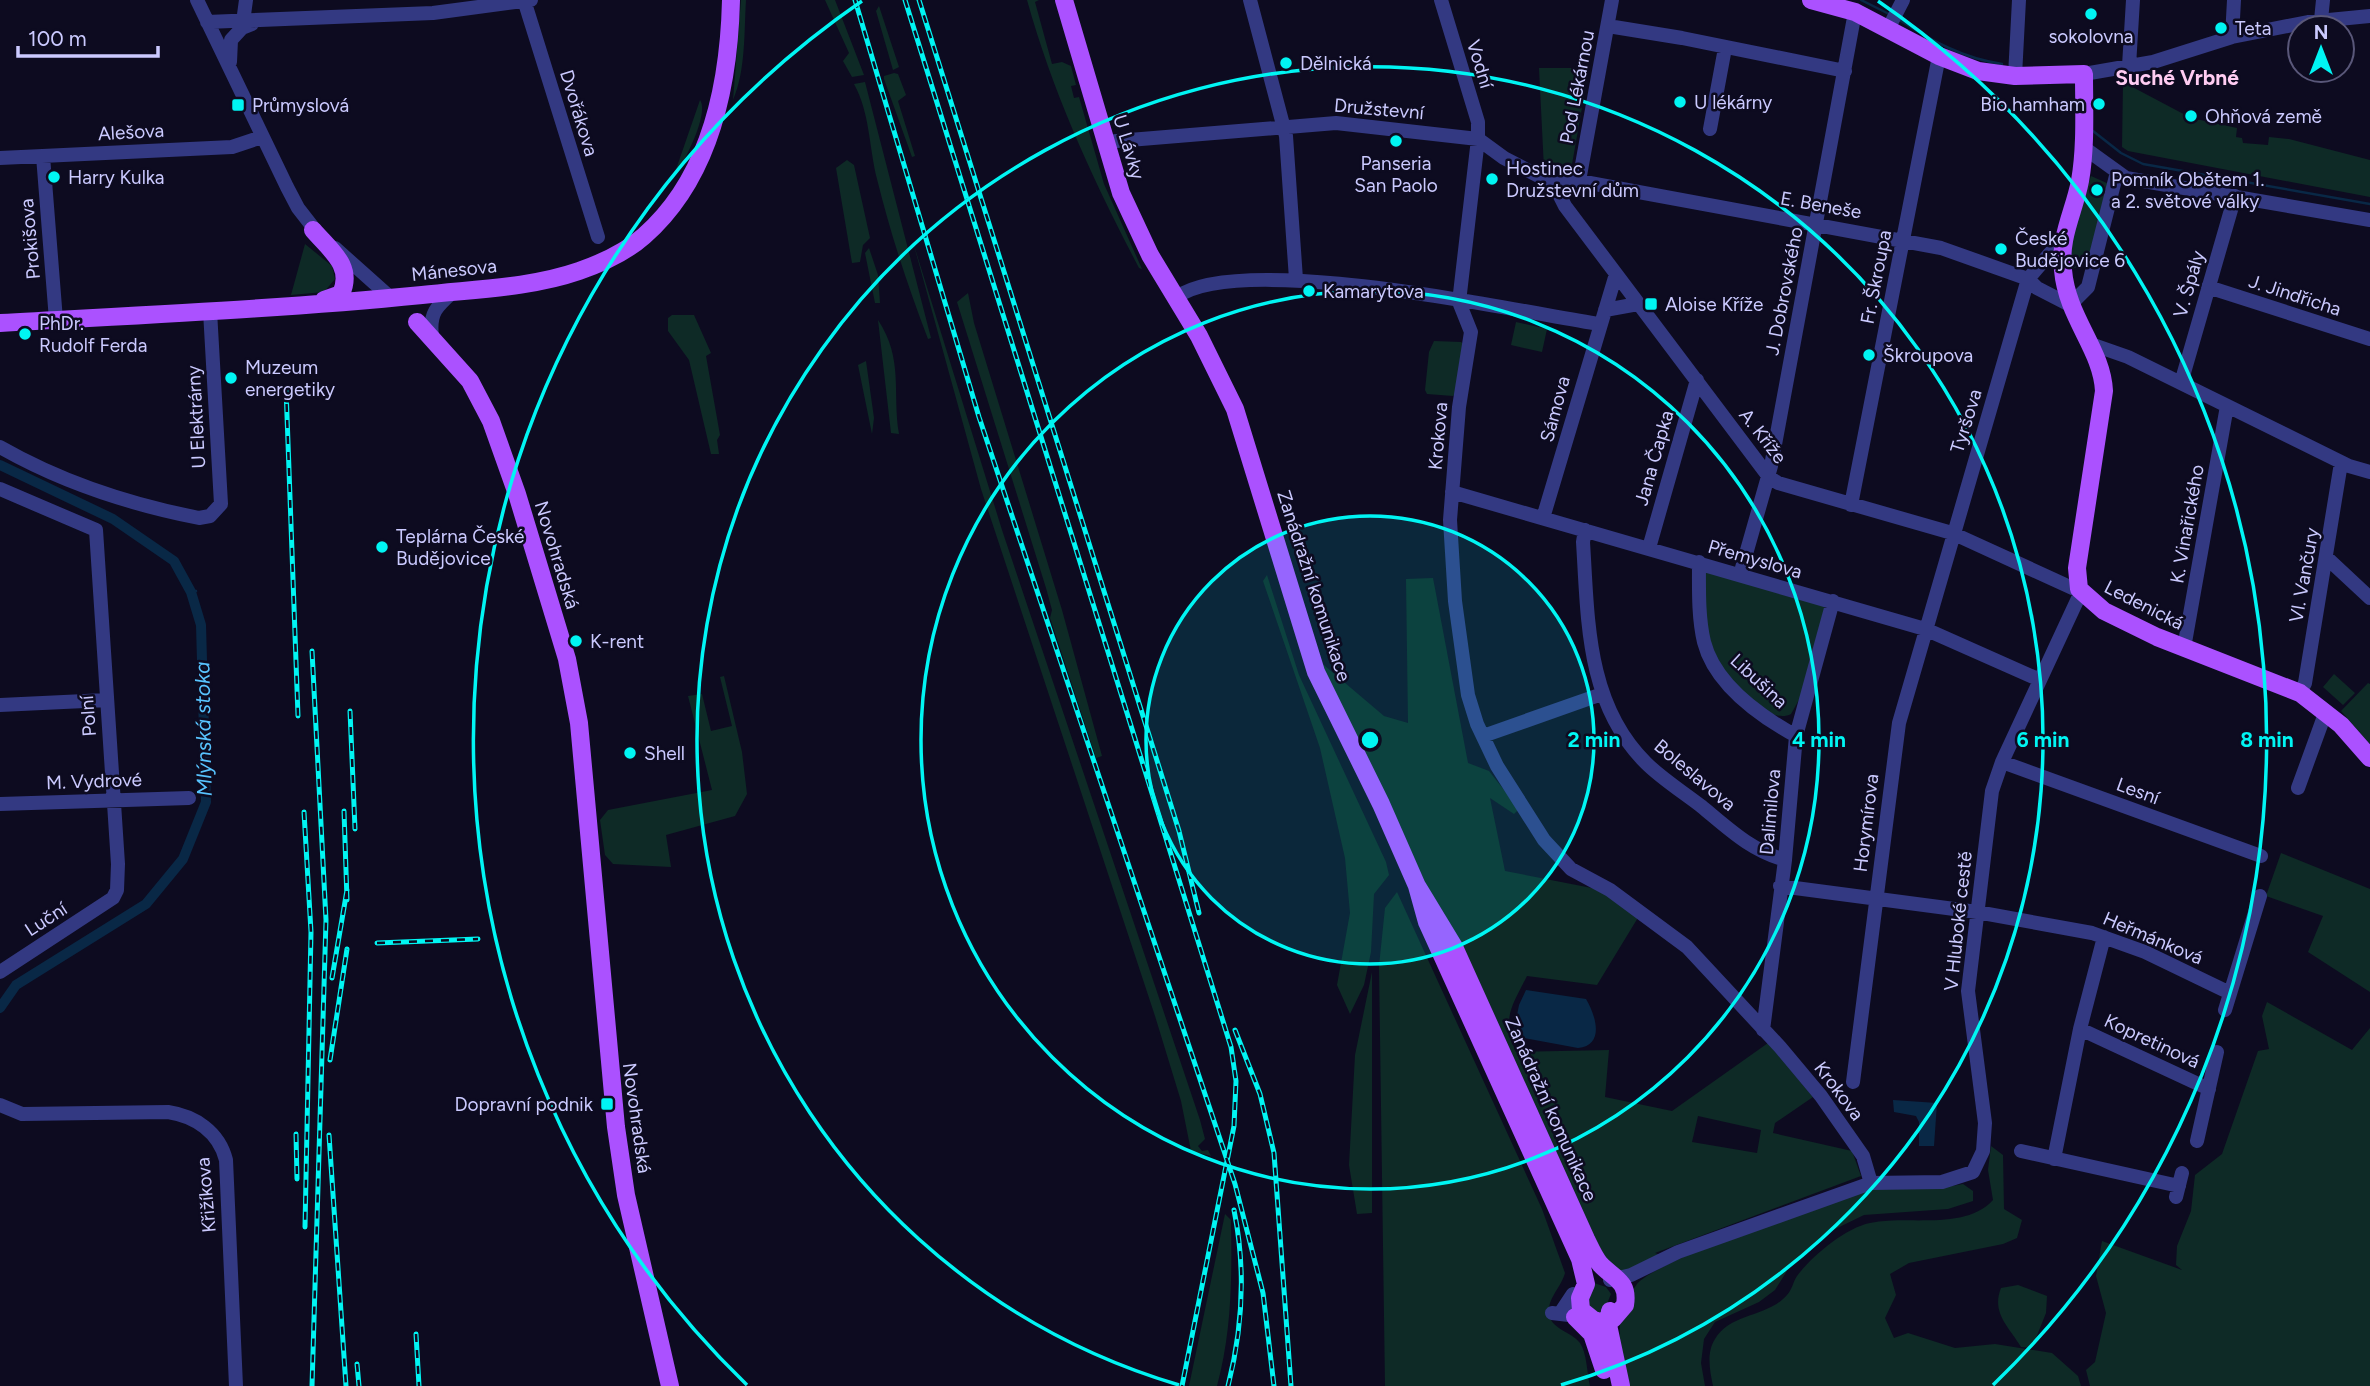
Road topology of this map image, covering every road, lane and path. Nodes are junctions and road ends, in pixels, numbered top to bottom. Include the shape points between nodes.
1 (197, 0) edge
2 (246, 0) edge
3 (526, 0) edge
4 (731, 0) edge
5 (1064, 0) edge
6 (1250, 0) edge
7 (1441, 0) edge
8 (1612, 0) edge
9 (1811, 0) edge
10 (2019, 0) edge
11 (2133, 0) edge
12 (2234, 0) edge
13 (1855, 12) junction
14 (1895, 16) edge
15 (262, 21) junction
16 (207, 22) junction
17 (243, 22) junction
18 (1608, 26) junction
19 (2286, 27) edge
20 (2232, 37) junction
21 (1725, 48) junction
22 (1939, 57) junction
23 (2129, 66) junction
24 (1846, 71) junction
25 (2084, 74) junction
26 (2015, 76) junction
27 (237, 83) junction
28 (1283, 127) junction
29 (1710, 128) dead end
30 (262, 137) junction
31 (1478, 139) junction
32 (1105, 142) junction
33 (2083, 147) junction
34 (43, 156) junction
35 (0, 158) edge
36 (2118, 172) junction
37 (1579, 181) junction
38 (1554, 184) junction
39 (2235, 196) junction
40 (2370, 220) edge
41 (1816, 223) junction
42 (313, 230) junction
43 (598, 237) dead end
44 (2063, 238) junction
45 (1902, 240) junction
46 (1616, 274) junction
47 (1296, 279) junction
48 (2028, 279) junction
49 (2208, 287) junction
50 (453, 292) junction
51 (1177, 297) junction
52 (391, 298) junction
53 (1459, 302) junction
54 (310, 304) junction
55 (1638, 304) junction
56 (2070, 305) junction
57 (210, 311) junction
58 (1602, 317) junction
59 (56, 320) junction
60 (0, 323) edge
61 (432, 336) junction
62 (2370, 339) edge
63 (2088, 344) junction
64 (1697, 380) junction
65 (2181, 383) junction
66 (2227, 406) junction
67 (0, 447) edge
68 (2341, 463) junction
69 (2370, 472) edge
70 (1769, 477) junction
71 (0, 489) edge
72 (1452, 492) junction
73 (1851, 505) junction
74 (1543, 518) junction
75 (1585, 530) junction
76 (1952, 533) junction
77 (1649, 548) junction
78 (2327, 558) junction
79 (1699, 562) junction
80 (1740, 575) junction
81 (2081, 592) junction
82 (2370, 598) edge
83 (1833, 601) junction
84 (1925, 629) junction
85 (2184, 648) junction
86 (2040, 680) junction
87 (1602, 694) junction
88 (2300, 694) junction
89 (106, 699) junction
90 (0, 705) edge
91 (2326, 711) junction
92 (1483, 736) junction
93 (1796, 736) junction
94 (2370, 758) edge
95 (2002, 762) junction
96 (2298, 788) dead end
97 (189, 798) dead end
98 (113, 800) junction
99 (0, 804) edge
100 (2261, 856) dead end
101 (1785, 860) junction
102 (1780, 886) junction
103 (2259, 896) dead end
104 (113, 898) joint
105 (1876, 899) junction
106 (1977, 912) junction
107 (2104, 937) junction
108 (0, 972) edge
109 (2230, 993) junction
110 (2225, 1010) dead end
111 (2080, 1029) junction
112 (1763, 1030) junction
113 (2217, 1052) dead end
114 (1853, 1082) dead end
115 (2209, 1089) junction
116 (0, 1105) edge
117 (2197, 1141) dead end
118 (2021, 1151) dead end
119 (2053, 1159) junction
120 (1871, 1183) junction
121 (2179, 1185) dead end
122 (1578, 1238) junction
123 (1614, 1283) junction
124 (1579, 1286) junction
125 (1584, 1316) junction
126 (1609, 1373) edge
127 (236, 1386) edge
128 (670, 1386) edge
129 (1621, 1386) edge

1 - 16 street, Novohradská
2 - 17 street
3 - 15 street via 433,13
3 - 43 street, Dvořákova
4 - 50 main road, Mánesova via 725,63 708,145 671,208 643,237 578,271 541,281
5 - 32 main road, U Lávky
6 - 28 street
7 - 31 street, Vodní via 1475,114
8 - 18 street, Pod Lékárnou
9 - 13 main road
10 - 26 street
11 - 23 street
12 - 20 street
13 - 14 main road
13 - 24 street, J. Dobrovského
14 - 22 main road
15 - 17 street
15 - 27 street via 242,28 231,40 228,49
16 - 17 street
16 - 27 street, Novohradská
18 - 21 street
18 - 37 street, Pod Lékárnou
19 - 20 street
20 - 23 street
21 - 24 street
21 - 29 street
22 - 26 main road via 1978,71
22 - 45 street, Fr. Škroupa
23 - 25 street
24 - 41 street, J. Dobrovského
25 - 26 main road
25 - 33 main road, Ledenická
27 - 30 street, Novohradská
28 - 31 street, Družstevní via 1336,123
28 - 32 street, Družstevní
28 - 47 street
30 - 34 street, Alešova via 232,147
30 - 42 street, Novohradská
31 - 38 street, Družstevní
31 - 53 street, Krokova
32 - 51 main road, U Lávky via 1134,225
33 - 36 street
33 - 44 main road, Ledenická via 2079,183
34 - 35 street, Alešova
34 - 59 street, Prokišova
36 - 39 street via 2126,178
36 - 56 street via 2090,283
37 - 38 street, E. Beneše
37 - 41 street, E. Beneše
38 - 46 street, A. Kříže
39 - 40 street
39 - 49 street, V. Špály
41 - 45 street, E. Beneše
41 - 70 street, J. Dobrovského
42 - 52 street, Novohradská
42 - 54 main road via 344,267 347,278 341,294
44 - 48 street, Ledenická
44 - 56 main road, Ledenická
45 - 48 street, E. Beneše via 1941,248
45 - 73 street, Fr. Škroupa
46 - 55 street, A. Kříže
46 - 58 street, Sámova
47 - 51 street via 1211,283
47 - 53 street
48 - 56 street, E. Beneše
48 - 76 street, Tyršova
49 - 62 street, J. Jindřicha
49 - 65 street, V. Špály
50 - 52 main road, Mánesova
50 - 61 street via 433,311
51 - 122 main road, Zanádražní komunikace via 1235,409 1316,672 1381,804 1417,886 1427,922
52 - 54 main road, Mánesova
52 - 61 main road, Novohradská
53 - 58 street
53 - 72 street, Krokova via 1471,332
54 - 57 main road, Mánesova
55 - 58 street
55 - 64 street, A. Kříže
56 - 63 main road, Ledenická
57 - 59 main road, Mánesova
57 - 67 street, U Elektrárny via 220,504 210,516 199,518 110,498
58 - 74 street, Sámova
59 - 60 main road, Mánesova
61 - 128 main road, Novohradská via 484,404 517,494 566,659 579,723 616,1127 626,1195
63 - 65 street
63 - 81 main road, Ledenická via 2101,370 2104,391 2077,568
64 - 70 street, A. Kříže
64 - 77 street, Jana Čapka
65 - 66 street
66 - 68 street
66 - 85 street, K. Vinařického
68 - 69 street
68 - 78 street, Vl. Vančury
70 - 73 street, A. Kříže
70 - 80 street, J. Dobrovského
71 - 89 street, Polní via 96,530
72 - 74 street, Přemyslova
72 - 92 street, Krokova via 1455,601 1468,695
73 - 76 street, A. Kříže
74 - 75 street, Přemyslova
75 - 77 street, Přemyslova
75 - 87 street, Boleslavova via 1591,648
76 - 81 street, A. Kříže
76 - 84 street, Horymírova
77 - 79 street, Přemyslova
78 - 82 street
78 - 88 street, Vl. Vančury
79 - 80 street, Přemyslova
79 - 93 street, Libušina via 1703,636 1714,666 1749,704
80 - 83 street, Přemyslova
81 - 85 main road, Ledenická via 2110,615
81 - 86 street, V Hluboké cestě
83 - 84 street, Přemyslova
83 - 93 street, Dalimilova
84 - 86 street, Přemyslova
84 - 105 street, Horymírova via 1899,723
85 - 88 main road, Ledenická
86 - 95 street, V Hluboké cestě
87 - 92 street
87 - 101 street, Boleslavova via 1645,762 1759,852
88 - 91 main road, Ledenická
89 - 90 street
89 - 98 street, Polní
91 - 94 main road, Ledenická
91 - 96 street
92 - 112 street, Krokova via 1544,840 1571,869 1610,890 1687,947
93 - 101 street, Dalimilova
95 - 100 street, Lesní
95 - 106 street, V Hluboké cestě via 1991,798
97 - 98 street, M. Vydrové
98 - 99 street, M. Vydrové
98 - 104 street, Polní via 117,864
101 - 102 street, Dalimilova
102 - 105 street, Heřmánková
102 - 112 street, Dalimilova
103 - 109 street
104 - 108 street, Luční
105 - 106 street, Heřmánková
105 - 114 street, Horymírova
106 - 107 street, Heřmánková
106 - 120 street, V Hluboké cestě via 1968,991 1984,1104 1980,1160 1973,1172 1947,1182
107 - 109 street, Heřmánková
107 - 111 street, Kopretinová
109 - 110 street
111 - 115 street, Kopretinová
111 - 119 street, Kopretinová
112 - 120 street, Krokova via 1821,1096 1863,1156
113 - 115 street
115 - 117 street
116 - 127 street, Křižíkova via 22,1114 177,1113 199,1123 220,1143 226,1160
118 - 119 street
119 - 121 street
120 - 123 street, V Hluboké cestě via 1678,1252
122 - 123 main road, Zanádražní komunikace via 1593,1269
122 - 124 main road, Zanádražní komunikace
123 - 124 main road
123 - 125 main road via 1618,1297
124 - 125 main road, Zanádražní komunikace
125 - 126 main road via 1599,1334
126 - 129 main road

